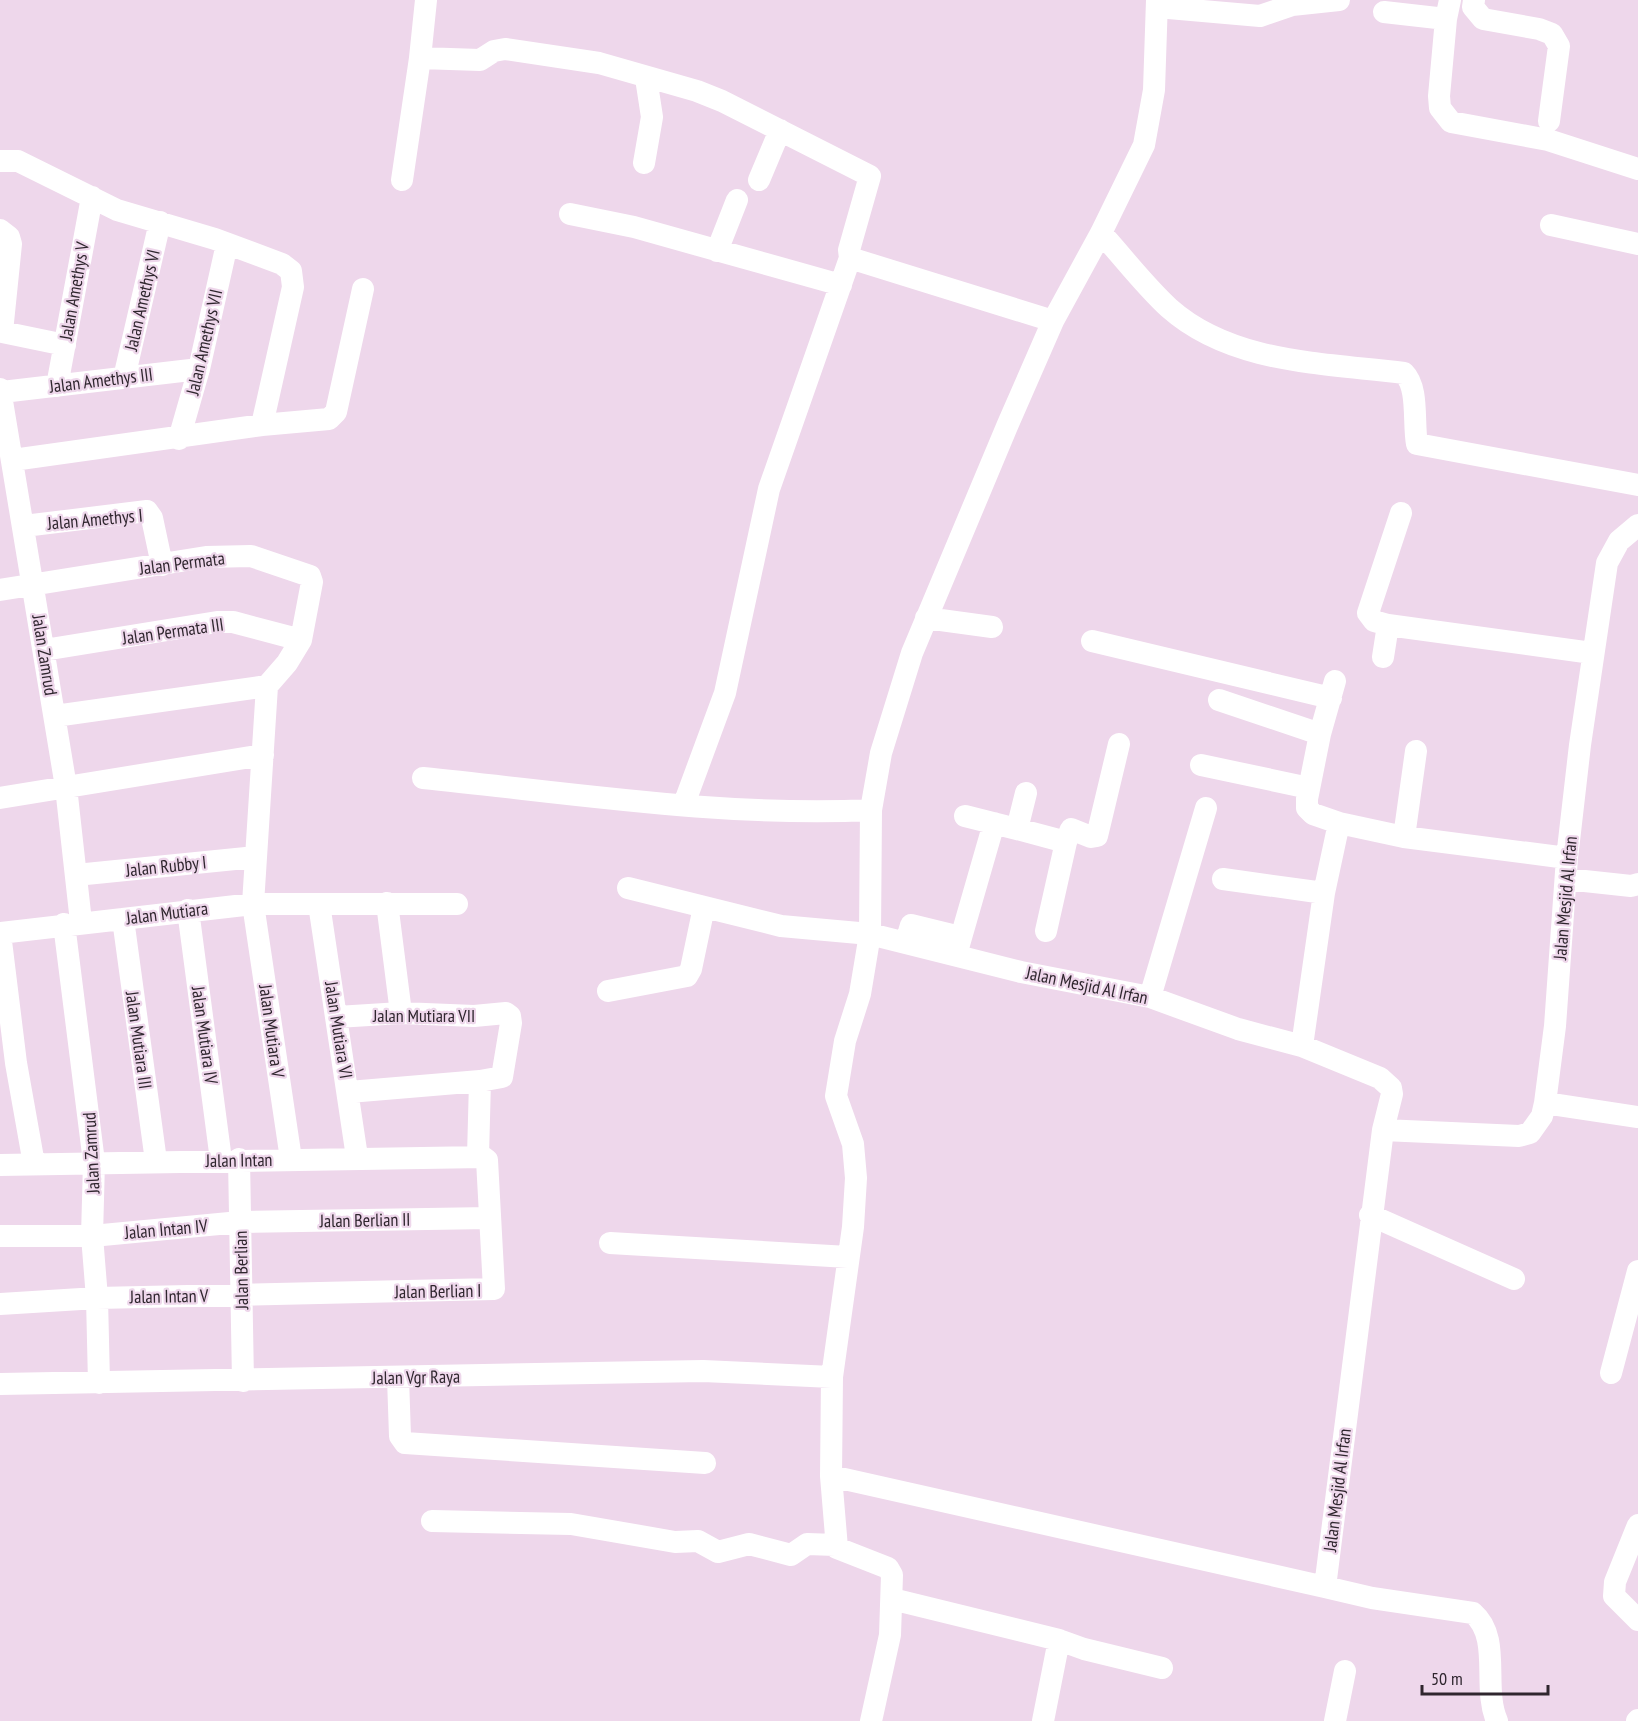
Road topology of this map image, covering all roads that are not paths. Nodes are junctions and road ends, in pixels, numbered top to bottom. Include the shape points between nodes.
1 (426, 0) edge
2 (1339, 0) edge
3 (1474, 0) edge
4 (1157, 3) edge
5 (1448, 10) edge
6 (1384, 12) dead end
7 (420, 58) junction
8 (646, 78) junction
9 (1549, 121) dead end
10 (780, 130) junction
11 (0, 161) edge
12 (644, 164) dead end
13 (1638, 170) edge
14 (402, 180) dead end
15 (759, 180) dead end
16 (92, 197) junction
17 (737, 200) dead end
18 (570, 214) dead end
19 (160, 222) junction
20 (1551, 225) dead end
21 (0, 230) edge
22 (1101, 232) junction
23 (227, 244) junction
24 (1638, 244) edge
25 (717, 251) junction
26 (850, 258) junction
27 (841, 285) junction
28 (363, 289) dead end
29 (1053, 321) junction
30 (65, 345) junction
31 (199, 369) junction
32 (124, 378) junction
33 (57, 386) junction
34 (1, 390) edge
35 (262, 425) junction
36 (179, 439) junction
37 (13, 460) junction
38 (1638, 485) edge
39 (1401, 513) dead end
40 (1638, 525) edge
41 (24, 526) junction
42 (162, 565) junction
43 (33, 585) junction
44 (0, 590) edge
45 (926, 618) junction
46 (1388, 625) junction
47 (992, 627) dead end
48 (301, 640) junction
49 (1092, 641) dead end
50 (44, 650) junction
51 (1592, 653) junction
52 (1383, 657) dead end
53 (267, 686) junction
54 (1219, 700) dead end
55 (55, 716) junction
56 (1320, 734) junction
57 (1119, 744) dead end
58 (1416, 751) dead end
59 (263, 755) junction
60 (1201, 765) dead end
61 (423, 778) dead end
62 (66, 787) junction
63 (1309, 788) junction
64 (1026, 793) dead end
65 (0, 798) edge
66 (684, 804) junction
67 (1206, 808) dead end
68 (872, 810) junction
69 (965, 816) dead end
70 (994, 823) junction
71 (1339, 823) junction
72 (1017, 829) junction
73 (1404, 837) junction
74 (1066, 842) junction
75 (256, 857) junction
76 (1566, 869) junction
77 (76, 875) junction
78 (1223, 879) dead end
79 (1638, 884) edge
80 (628, 888) dead end
81 (1324, 893) junction
82 (387, 903) junction
83 (253, 904) junction
84 (319, 904) junction
85 (457, 904) dead end
86 (704, 907) junction
87 (188, 910) junction
88 (123, 919) junction
89 (73, 923) junction
90 (1046, 931) dead end
91 (0, 933) edge
92 (870, 934) junction
93 (958, 946) junction
94 (608, 991) dead end
95 (1150, 997) junction
96 (401, 1013) junction
97 (337, 1017) junction
98 (1302, 1046) junction
99 (480, 1081) junction
100 (349, 1092) junction
101 (1545, 1103) junction
102 (1638, 1117) edge
103 (1383, 1130) junction
104 (478, 1156) junction
105 (357, 1157) junction
106 (291, 1159) junction
107 (230, 1160) junction
108 (156, 1161) junction
109 (94, 1162) junction
110 (34, 1164) junction
111 (0, 1165) edge
112 (1370, 1215) junction
113 (490, 1218) junction
114 (240, 1222) junction
115 (0, 1236) edge
116 (92, 1236) junction
117 (610, 1243) dead end
118 (848, 1257) junction
119 (1638, 1270) edge
120 (1514, 1279) dead end
121 (241, 1294) junction
122 (98, 1298) junction
123 (0, 1304) edge
124 (1611, 1374) dead end
125 (832, 1377) junction
126 (399, 1378) junction
127 (243, 1381) junction
128 (99, 1383) junction
129 (0, 1384) edge
130 (705, 1462) dead end
131 (831, 1476) junction
132 (432, 1521) dead end
133 (1638, 1525) edge
134 (836, 1545) junction
135 (1325, 1587) junction
136 (892, 1599) junction
137 (1638, 1620) edge
138 (1059, 1640) junction
139 (1162, 1668) dead end
140 (1346, 1671) dead end
141 (871, 1721) edge
142 (1043, 1721) edge
143 (1335, 1721) edge
144 (1497, 1721) edge

1 - 7 street
2 - 4 street via 1292,5 1260,16
3 - 9 street via 1473,7 1484,19 1552,34 1558,46
4 - 22 street via 1154,90 1144,145
5 - 6 street
5 - 13 street via 1439,96 1440,108 1451,122 1548,140
7 - 8 street via 480,60 505,49 599,63
7 - 14 street
8 - 10 street via 697,91
8 - 12 street via 652,117
10 - 15 street
10 - 26 street via 870,176
11 - 16 street via 18,161
16 - 19 street via 117,210
16 - 30 street, Jalan Amethys V
17 - 25 street
18 - 25 street via 634,226
19 - 23 street
19 - 32 street, Jalan Amethys VI
20 - 24 street
21 - 30 street via 11,244 2,332
22 - 29 street
22 - 38 street via 1168,307 1221,340 1268,356 1404,373 1412,389 1416,444
23 - 31 street, Jalan Amethys VII
23 - 35 street via 282,264 294,277
25 - 27 street
26 - 27 street
26 - 29 street
27 - 66 street via 769,489 725,693
28 - 35 street via 333,417
29 - 45 street
30 - 33 street, Jalan Amethys V
31 - 32 street, Jalan Amethys III
31 - 36 street, Jalan Amethys VII
32 - 33 street, Jalan Amethys III
33 - 34 street, Jalan Amethys III
34 - 37 street, Jalan Zamrud
35 - 36 street
36 - 37 street
37 - 41 street, Jalan Zamrud
39 - 46 street via 1368,613 1374,621
40 - 51 street, Jalan Mesjid Al Irfan via 1619,541 1607,562
41 - 42 street, Jalan Amethys I via 147,512 152,518
41 - 43 street, Jalan Zamrud
42 - 43 street, Jalan Permata
42 - 48 street, Jalan Permata via 206,557 251,556 306,573 312,582
43 - 44 street, Jalan Permata
43 - 50 street, Jalan Zamrud
45 - 47 street
45 - 68 street via 888,726
46 - 51 street
46 - 52 street
48 - 50 street, Jalan Permata III via 233,622 217,622
48 - 53 street, Jalan Permata
49 - 56 street via 1333,689
50 - 55 street, Jalan Zamrud
51 - 76 street, Jalan Mesjid Al Irfan
53 - 55 street
53 - 59 street
54 - 56 street
55 - 62 street, Jalan Zamrud
56 - 63 street
57 - 74 street via 1097,836 1071,829
58 - 73 street
59 - 62 street
59 - 75 street
60 - 63 street
61 - 66 street
62 - 65 street
62 - 77 street, Jalan Zamrud
63 - 71 street via 1307,808
64 - 72 street
66 - 68 street via 820,813
67 - 95 street
68 - 92 street
69 - 70 street
70 - 72 street
70 - 93 street
71 - 73 street
71 - 81 street
72 - 74 street
73 - 76 street
74 - 90 street
75 - 77 street, Jalan Rubby I
75 - 83 street
76 - 79 street via 1631,886
76 - 101 street, Jalan Mesjid Al Irfan via 1555,1026
77 - 89 street, Jalan Zamrud
78 - 81 street
80 - 86 street, Jalan Mesjid Al Irfan
81 - 98 street
82 - 84 street, Jalan Mutiara
82 - 85 street, Jalan Mutiara
82 - 96 street
83 - 84 street, Jalan Mutiara
83 - 87 street, Jalan Mutiara
83 - 106 street, Jalan Mutiara V
84 - 97 street, Jalan Mutiara VI
86 - 92 street, Jalan Mesjid Al Irfan via 781,926
86 - 94 street via 687,976
87 - 88 street, Jalan Mutiara
87 - 107 street, Jalan Mutiara IV
88 - 89 street, Jalan Mutiara
88 - 108 street, Jalan Mutiara III
89 - 91 street, Jalan Mutiara
89 - 109 street, Jalan Zamrud
91 - 110 street via 16,1063
92 - 93 street, Jalan Mesjid Al Irfan via 906,942
92 - 118 street via 860,994 837,1077 836,1096 856,1160 856,1203
93 - 95 street, Jalan Mesjid Al Irfan via 1021,972
95 - 98 street, Jalan Mesjid Al Irfan via 1238,1029
96 - 97 street, Jalan Mutiara VII
96 - 99 street, Jalan Mutiara VII via 510,1016 502,1077
97 - 100 street, Jalan Mutiara VI
98 - 103 street, Jalan Mesjid Al Irfan via 1388,1083 1392,1094
99 - 100 street
99 - 104 street
100 - 105 street, Jalan Mutiara VI
101 - 102 street
101 - 103 street, Jalan Mesjid Al Irfan via 1538,1125 1519,1137
103 - 112 street, Jalan Mesjid Al Irfan
104 - 105 street, Jalan Intan
104 - 113 street, Jalan Berlian I via 487,1160
105 - 106 street, Jalan Intan
106 - 107 street, Jalan Intan
107 - 108 street, Jalan Intan
107 - 114 street, Jalan Berlian
108 - 109 street, Jalan Intan
109 - 110 street, Jalan Intan
109 - 116 street, Jalan Zamrud
110 - 111 street, Jalan Intan
112 - 120 street
112 - 135 street, Jalan Mesjid Al Irfan
113 - 114 street, Jalan Berlian II
113 - 121 street, Jalan Berlian I via 494,1289
114 - 116 street, Jalan Intan IV
114 - 121 street, Jalan Berlian
115 - 116 street, Jalan Intan IV
116 - 122 street, Jalan Zamrud
117 - 118 street
118 - 125 street
119 - 124 street
121 - 122 street, Jalan Intan V
121 - 127 street, Jalan Berlian
122 - 123 street, Jalan Intan V
122 - 128 street, Jalan Zamrud
125 - 126 street, Jalan Vgr Raya via 703,1371
125 - 131 street
126 - 127 street, Jalan Vgr Raya
126 - 130 street via 400,1436 405,1443
127 - 128 street, Jalan Vgr Raya
128 - 129 street, Jalan Vgr Raya
131 - 134 street
131 - 135 street
132 - 134 street via 572,1524 675,1542 698,1541 718,1552 749,1544 791,1555 807,1544
133 - 137 street via 1614,1596
134 - 136 street via 840,1551 888,1568
135 - 144 street via 1473,1613 1483,1622 1488,1638 1491,1708
136 - 138 street
136 - 141 street via 890,1635
138 - 139 street
138 - 142 street
140 - 143 street

